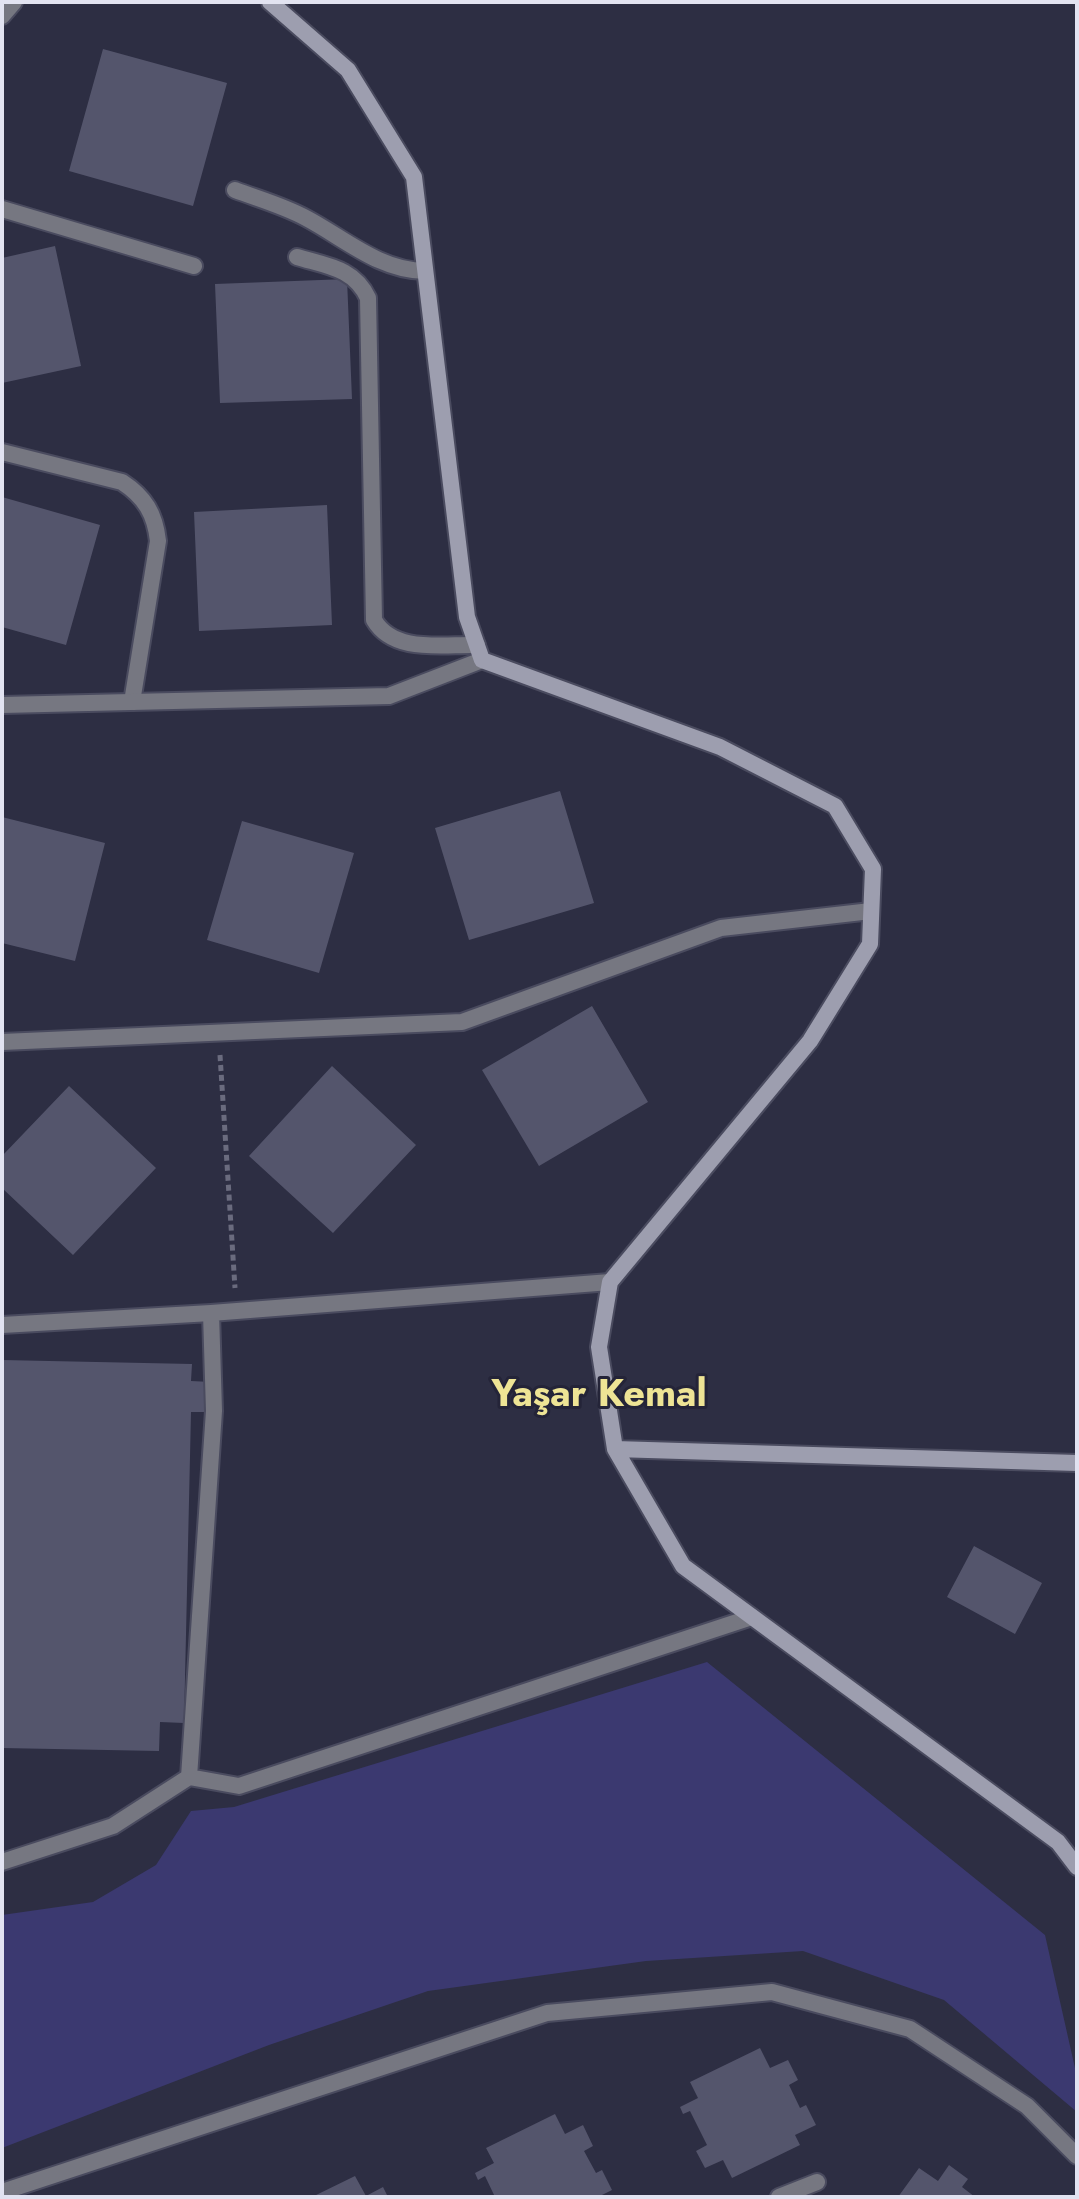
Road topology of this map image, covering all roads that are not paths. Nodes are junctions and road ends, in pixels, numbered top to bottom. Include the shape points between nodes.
1 (14, 2) edge
2 (270, 2) edge
3 (2, 16) edge
4 (235, 190) dead end
5 (2, 209) edge
6 (297, 257) dead end
7 (194, 266) dead end
8 (425, 271) junction
9 (2, 452) edge
10 (480, 652) junction
11 (132, 702) junction
12 (2, 705) edge
13 (871, 911) junction
14 (2, 1042) edge
15 (610, 1282) junction
16 (211, 1313) junction
17 (2, 1325) edge
18 (615, 1449) junction
19 (1077, 1463) edge
20 (752, 1617) junction
21 (189, 1777) junction
22 (2, 1862) edge
23 (1077, 1867) edge
24 (1077, 2156) edge
25 (817, 2182) dead end
26 (2, 2192) edge
27 (779, 2197) edge

1 - 3 street
2 - 8 street via 348,70 414,177
4 - 8 street via 302,216 380,261
5 - 7 street
6 - 10 street via 348,272 368,298 374,620 402,643
8 - 10 street via 467,617
9 - 11 street via 122,482 135,490 152,514 158,541
10 - 11 street via 389,696
10 - 13 street via 720,747 835,806 873,869
11 - 12 street
13 - 14 street via 721,928 462,1022
13 - 15 street via 870,944 810,1041
15 - 16 street
15 - 18 street via 599,1347
16 - 17 street
16 - 21 street via 214,1411
18 - 19 street
18 - 20 street via 683,1566
20 - 21 street via 239,1786
20 - 23 street via 1058,1842
21 - 22 street via 113,1826
24 - 26 street via 1027,2106 910,2029 772,1992 547,2013
25 - 27 street

